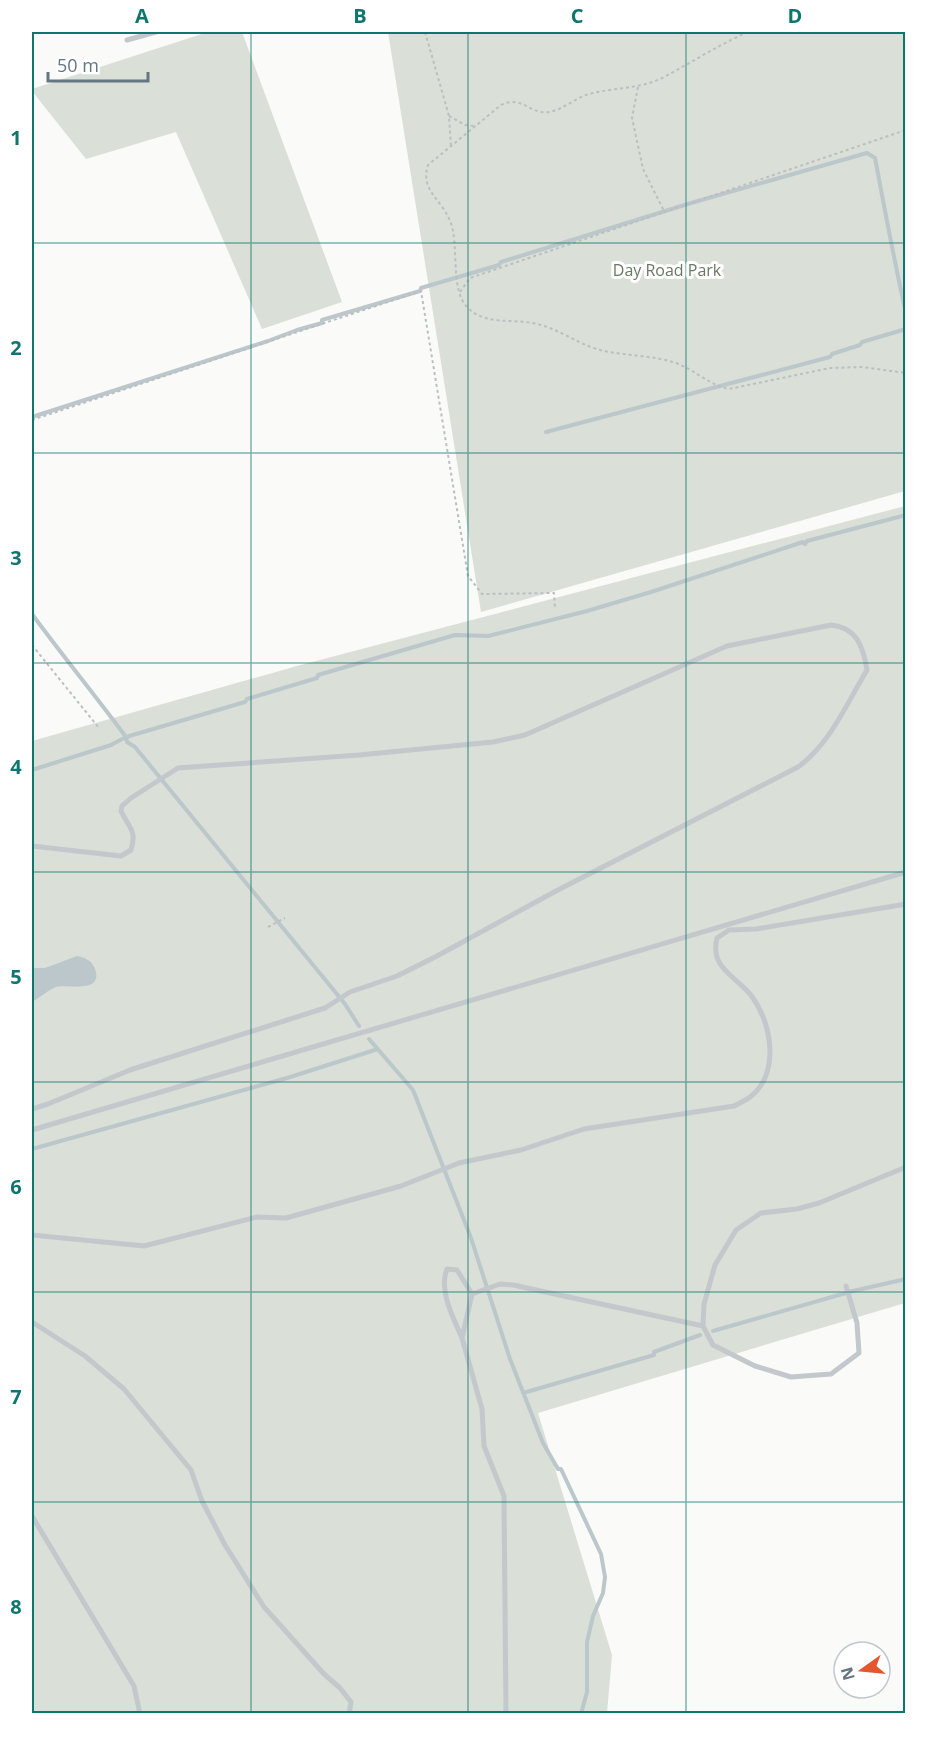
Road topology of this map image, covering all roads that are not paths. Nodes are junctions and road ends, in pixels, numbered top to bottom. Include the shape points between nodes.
1 (156, 32) edge
2 (127, 40) dead end
3 (32, 846) edge
4 (906, 872) edge
5 (906, 904) edge
6 (32, 1109) edge
7 (32, 1130) edge
8 (906, 1167) edge
9 (32, 1235) edge
10 (846, 1286) dead end
11 (472, 1294) junction
12 (32, 1322) edge
13 (703, 1326) junction
14 (462, 1338) junction
15 (32, 1516) edge
16 (140, 1713) edge
17 (350, 1713) edge
18 (506, 1713) edge

1 - 2 lane
3 - 6 lane via 121,856 131,850 135,837 122,806 178,768 359,755 493,742 525,735 727,646 831,625 843,626 860,643 867,670 822,745 805,762 398,976 348,993 325,1008 129,1070
4 - 7 lane
5 - 9 lane via 729,930 717,938 715,948 722,969 752,996 770,1036 764,1080 751,1096 734,1106 584,1129 456,1164 401,1186 286,1218 257,1217 144,1246
8 - 13 lane via 819,1203 761,1213 736,1230 715,1265 704,1304
10 - 13 lane via 857,1323 859,1353 831,1374 791,1377 755,1366 713,1345
11 - 13 lane via 513,1285
11 - 14 lane
11 - 14 lane via 457,1270 447,1269 444,1277 448,1304
12 - 17 lane via 85,1356 124,1389 191,1470 225,1545 264,1607 340,1688 351,1702
14 - 18 lane via 482,1409 484,1446 504,1496
15 - 16 lane via 134,1686

